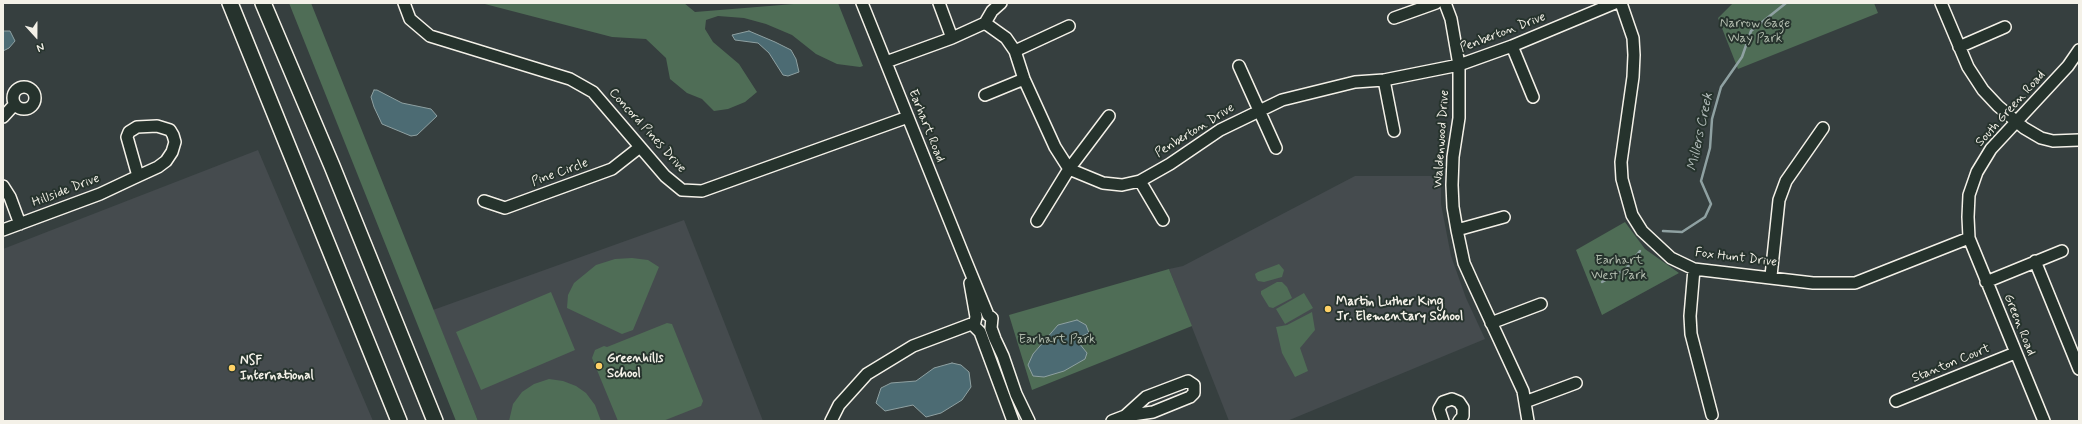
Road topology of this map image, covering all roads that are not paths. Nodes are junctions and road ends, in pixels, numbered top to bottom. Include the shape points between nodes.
1 (230, 3) edge
2 (263, 3) edge
3 (404, 3) edge
4 (862, 3) edge
5 (939, 3) edge
6 (1001, 3) edge
7 (1436, 3) edge
8 (1445, 3) edge
9 (1615, 3) edge
10 (1621, 3) edge
11 (1940, 3) edge
12 (1394, 18) dead end
13 (985, 23) junction
14 (1068, 26) dead end
15 (2005, 27) dead end
16 (952, 38) junction
17 (1512, 46) junction
18 (1959, 47) junction
19 (2079, 50) edge
20 (1015, 51) junction
21 (886, 62) junction
22 (1459, 65) junction
23 (1239, 66) dead end
24 (1024, 79) junction
25 (1384, 80) junction
26 (985, 95) dead end
27 (1533, 97) dead end
28 (14, 105) dead end
29 (1258, 110) junction
30 (1109, 116) dead end
31 (3, 117) edge
32 (908, 117) junction
33 (2016, 122) junction
34 (1823, 128) dead end
35 (1394, 131) dead end
36 (2079, 140) edge
37 (640, 147) junction
38 (1276, 148) dead end
39 (1069, 169) junction
40 (138, 176) junction
41 (1140, 181) junction
42 (3, 186) edge
43 (484, 201) dead end
44 (1504, 217) dead end
45 (1163, 220) dead end
46 (1037, 221) dead end
47 (20, 224) junction
48 (3, 230) edge
49 (1457, 230) junction
50 (1969, 238) junction
51 (2062, 251) dead end
52 (965, 259) junction
53 (2035, 261) junction
54 (1694, 269) junction
55 (1771, 276) junction
56 (1986, 282) junction
57 (1541, 304) dead end
58 (988, 315) junction
59 (1491, 322) junction
60 (977, 326) junction
61 (991, 328) junction
62 (2015, 353) junction
63 (2079, 369) edge
64 (1576, 383) dead end
65 (1896, 401) dead end
66 (1525, 402) junction
67 (1712, 415) dead end
68 (1125, 416) junction
69 (399, 421) edge
70 (435, 421) edge
71 (831, 421) edge
72 (1013, 421) edge
73 (1029, 421) edge
74 (1112, 421) edge
75 (1443, 421) edge
76 (1459, 421) edge
77 (1528, 421) edge
78 (2044, 421) edge

1 - 69 highway
2 - 70 highway
3 - 37 street, Concord Pines Drive via 410,19 430,36 570,79 593,92
4 - 21 street, Earhart Road
5 - 16 street
6 - 13 street via 992,11
7 - 12 street
8 - 22 street, Waldenwood Drive via 1451,19
9 - 17 street, Penberton Drive
10 - 54 street, Fox Hunt Drive via 1630,28 1634,50 1633,77 1621,162 1625,196 1632,215 1642,231 1671,258
11 - 18 street
13 - 16 street
13 - 20 street via 1006,38
14 - 20 street
15 - 18 street
16 - 21 street
17 - 22 street, Penberton Drive
17 - 27 street
18 - 33 street via 1983,90
19 - 33 street, South Green Road via 2068,66
20 - 24 street
21 - 32 street, Earhart Road
22 - 25 street, Penberton Drive
22 - 49 street, Waldenwood Drive via 1459,118 1452,185
23 - 29 street
24 - 26 street
24 - 39 street via 1055,147
25 - 29 street, Penberton Drive via 1355,82 1308,93
25 - 35 street
28 - 31 street
29 - 38 street
29 - 41 street, Penberton Drive via 1220,130
30 - 39 street
32 - 37 street, Concord Pines Drive via 702,191 682,190 665,176
32 - 52 street, Earhart Road
33 - 36 street via 2041,138 2053,141
33 - 50 street, South Green Road via 1991,149 1977,172 1970,194
34 - 55 street via 1786,181 1779,200
37 - 43 street, Pine Circle via 612,169 505,208
39 - 41 street, Penberton Drive via 1103,184 1122,185
39 - 46 street
40 - 40 street, Hillside Drive via 166,161 175,142 170,130 157,126 132,128 129,132 127,137
40 - 47 street, Hillside Drive
41 - 45 street
42 - 47 street
44 - 49 street
47 - 48 street, Hillside Drive
49 - 59 street, Waldenwood Drive via 1464,263
50 - 55 street, Fox Hunt Drive via 1855,283 1813,283
50 - 56 street, Green Road
51 - 53 street
52 - 58 street, Earhart Road
52 - 60 street, Earhart Road
53 - 56 street
53 - 63 street
54 - 55 street, Fox Hunt Drive
54 - 67 street via 1691,334
56 - 62 street, Green Road
57 - 59 street
58 - 60 street via 982,314
58 - 61 street, Earhart Road via 993,322
59 - 66 street, Waldenwood Drive via 1523,391
60 - 61 street via 986,332
60 - 71 street via 913,346 867,374 839,405
60 - 72 street, Earhart Road
61 - 73 street, Earhart Road
62 - 65 street, Stanton Court
62 - 78 street, Green Road
64 - 66 street
66 - 77 street, Waldenwood Drive
68 - 68 street via 1153,412 1190,397 1194,393 1194,385 1188,381 1146,398
68 - 74 street
75 - 76 street via 1439,409 1444,402 1452,399 1459,402 1463,408 1463,416

